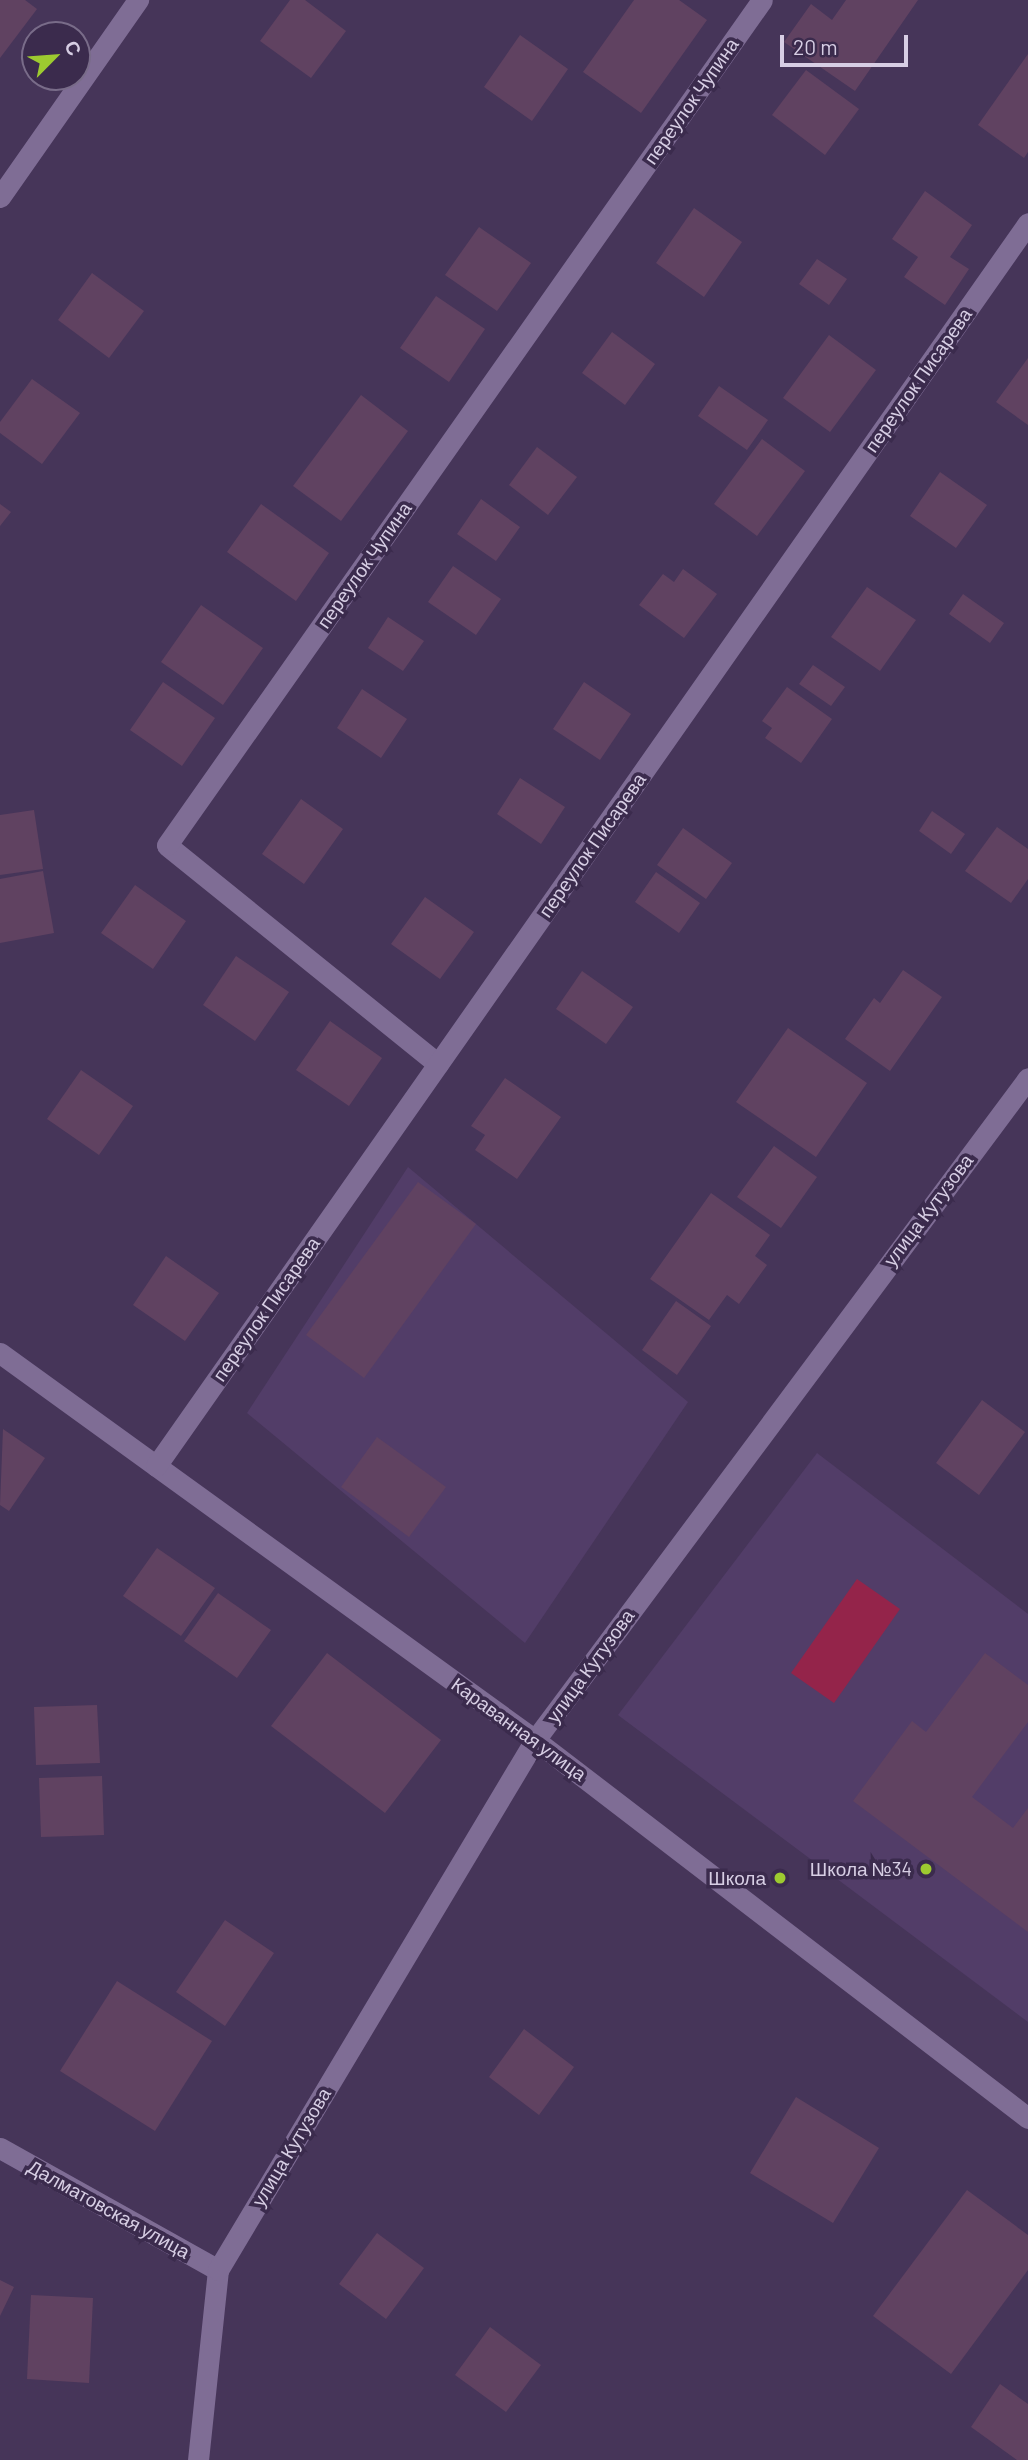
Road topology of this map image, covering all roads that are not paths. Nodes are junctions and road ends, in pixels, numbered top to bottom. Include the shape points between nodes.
1 (138, 0) edge
2 (762, 0) edge
3 (0, 197) edge
4 (1028, 223) edge
5 (438, 1064) junction
6 (1028, 1077) edge
7 (0, 1353) edge
8 (156, 1466) junction
9 (535, 1740) junction
10 (1028, 2118) edge
11 (0, 2148) edge
12 (218, 2270) junction
13 (198, 2460) edge

1 - 3 street
2 - 5 street, переулок Чупина via 167,845
4 - 5 street, переулок Писарева
5 - 8 street, переулок Писарева
6 - 9 street, улица Кутузова
7 - 8 street, Караванная улица
8 - 9 street, Караванная улица
9 - 10 street, Караванная улица
9 - 12 street, улица Кутузова
11 - 12 street, Далматовская улица
12 - 13 street, улица Кутузова

